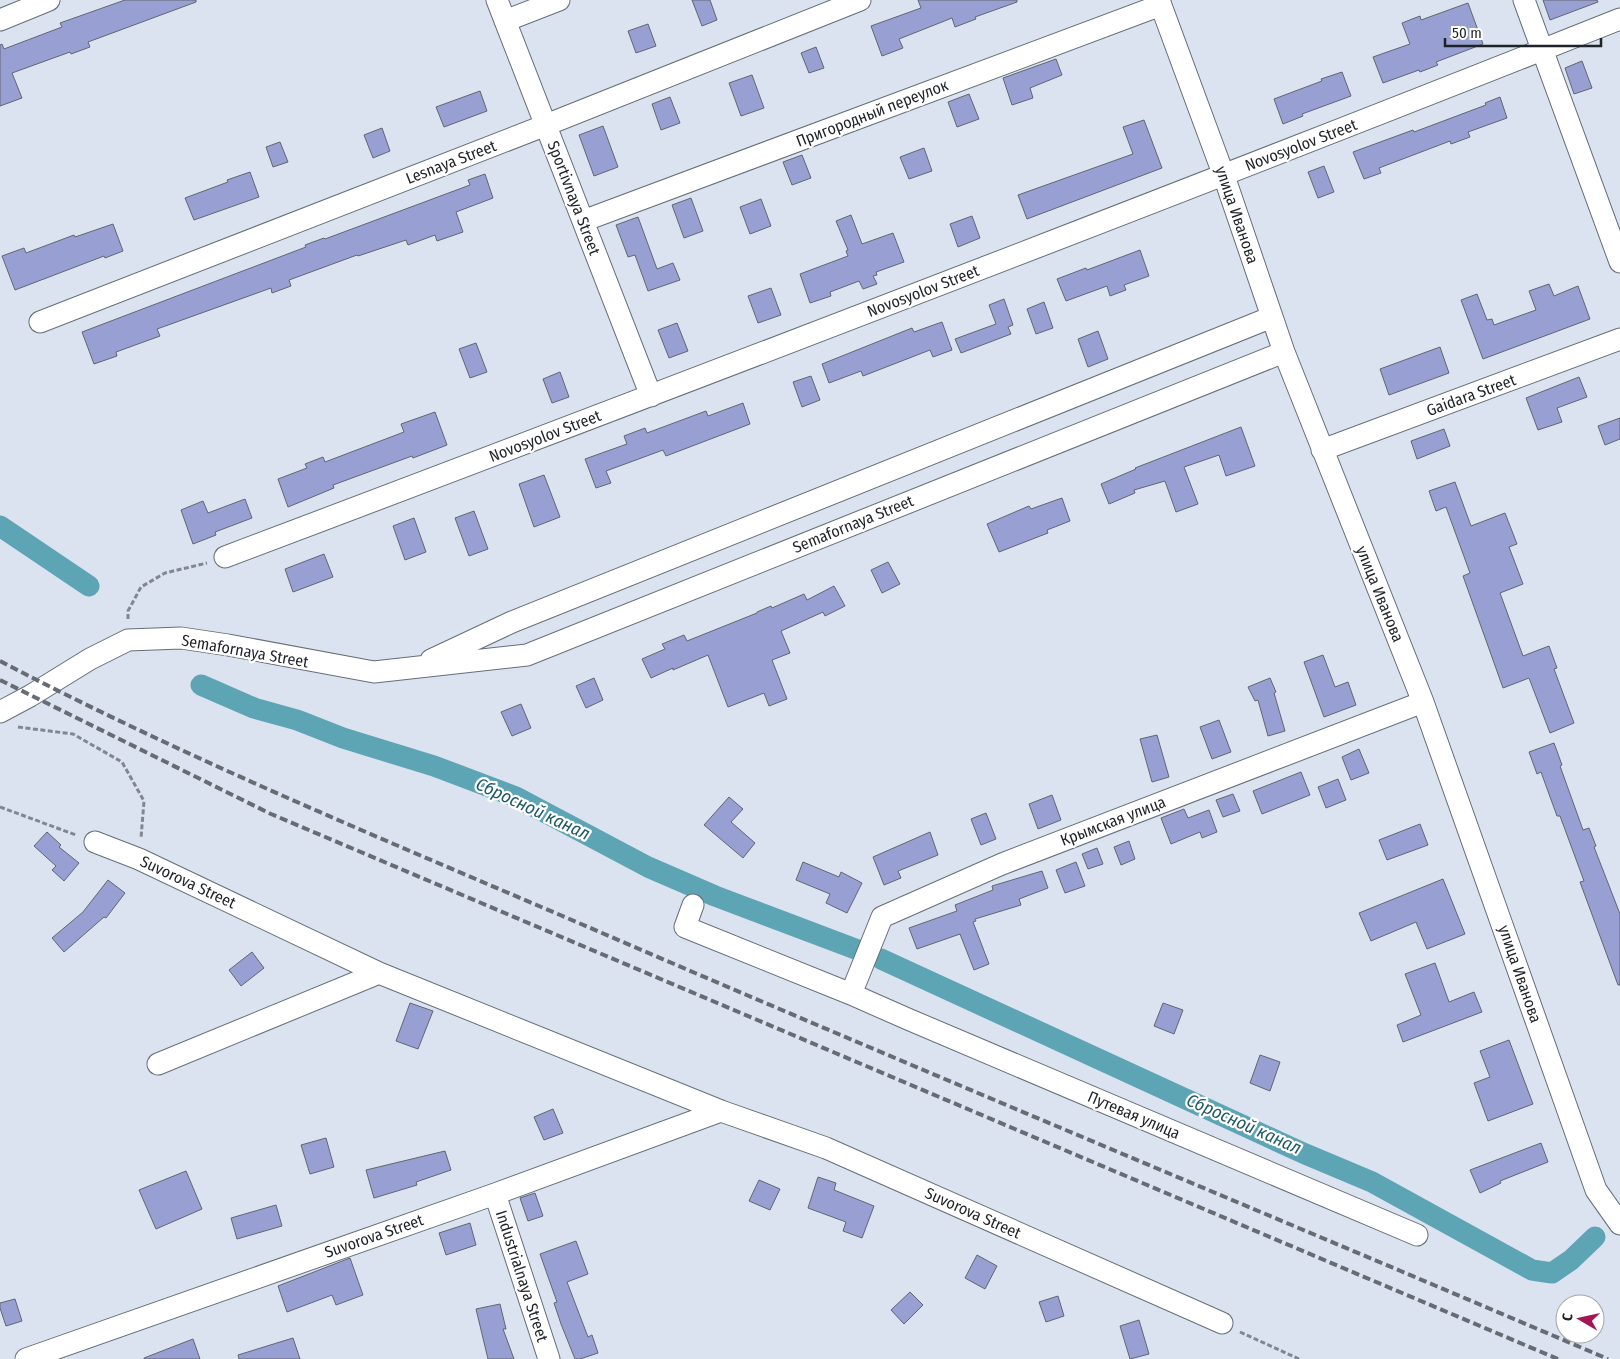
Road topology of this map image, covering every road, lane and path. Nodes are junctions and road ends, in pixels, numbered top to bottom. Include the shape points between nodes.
1 (49, 0) edge
2 (497, 0) edge
3 (558, 0) edge
4 (860, 0) edge
5 (1524, 0) edge
6 (1160, 2) edge
7 (1620, 19) edge
8 (0, 20) edge
9 (505, 21) junction
10 (1542, 50) junction
11 (546, 126) junction
12 (1224, 176) junction
13 (583, 221) junction
14 (1620, 262) edge
15 (1272, 317) junction
16 (40, 322) dead end
17 (1620, 339) edge
18 (1284, 352) junction
19 (651, 396) junction
20 (1322, 450) junction
21 (224, 557) joint
22 (512, 622) junction
23 (128, 640) junction
24 (527, 655) junction
25 (415, 668) junction
26 (1423, 702) junction
27 (5, 719) edge
28 (0, 806) edge
29 (95, 842) joint
30 (139, 859) junction
31 (693, 905) dead end
32 (379, 972) junction
33 (851, 994) junction
34 (158, 1064) dead end
35 (721, 1111) junction
36 (495, 1194) junction
37 (1620, 1224) edge
38 (1417, 1235) dead end
39 (1222, 1323) joint
40 (26, 1359) edge
41 (549, 1359) edge
42 (1299, 1359) edge

1 - 8 street
2 - 9 street, Sportivnaya Street
3 - 9 street
4 - 11 street, Lesnaya Street
5 - 10 street
6 - 12 street, улица Иванова
6 - 13 street, Пригородный переулок
7 - 10 street, Novosyolov Street
9 - 11 street, Sportivnaya Street
10 - 12 street, Novosyolov Street
10 - 14 street
11 - 13 street, Sportivnaya Street
11 - 16 street, Lesnaya Street
12 - 15 street, улица Иванова
12 - 19 street, Novosyolov Street
13 - 19 street, Sportivnaya Street
15 - 18 street, улица Иванова
15 - 22 street, Semafornaya Street
17 - 20 street, Gaidara Street
18 - 20 street, улица Иванова
18 - 24 street, Semafornaya Street
19 - 21 street, Novosyolov Street
20 - 26 street, улица Иванова
21 - 23 path via 165,573 141,588 128,611
22 - 24 street via 501,643 506,650
22 - 25 street, Semafornaya Street
23 - 25 street, Semafornaya Street via 181,638 374,672
23 - 27 street, Semafornaya Street via 30,696
24 - 25 street, Semafornaya Street
26 - 33 street, Крымская улица via 1002,864 882,917
26 - 37 street, улица Иванова via 1596,1190
27 - 30 path via 72,734 122,762 144,801
28 - 29 path
29 - 30 street, Suvorova Street
30 - 32 street, Suvorova Street
31 - 33 street, Путевая улица via 685,927
32 - 34 street
32 - 35 street, Suvorova Street
33 - 38 street, Путевая улица
35 - 36 street, Suvorova Street
35 - 39 street, Suvorova Street via 826,1148
36 - 40 street, Suvorova Street
36 - 41 street, Industrialnaya Street
39 - 42 path

